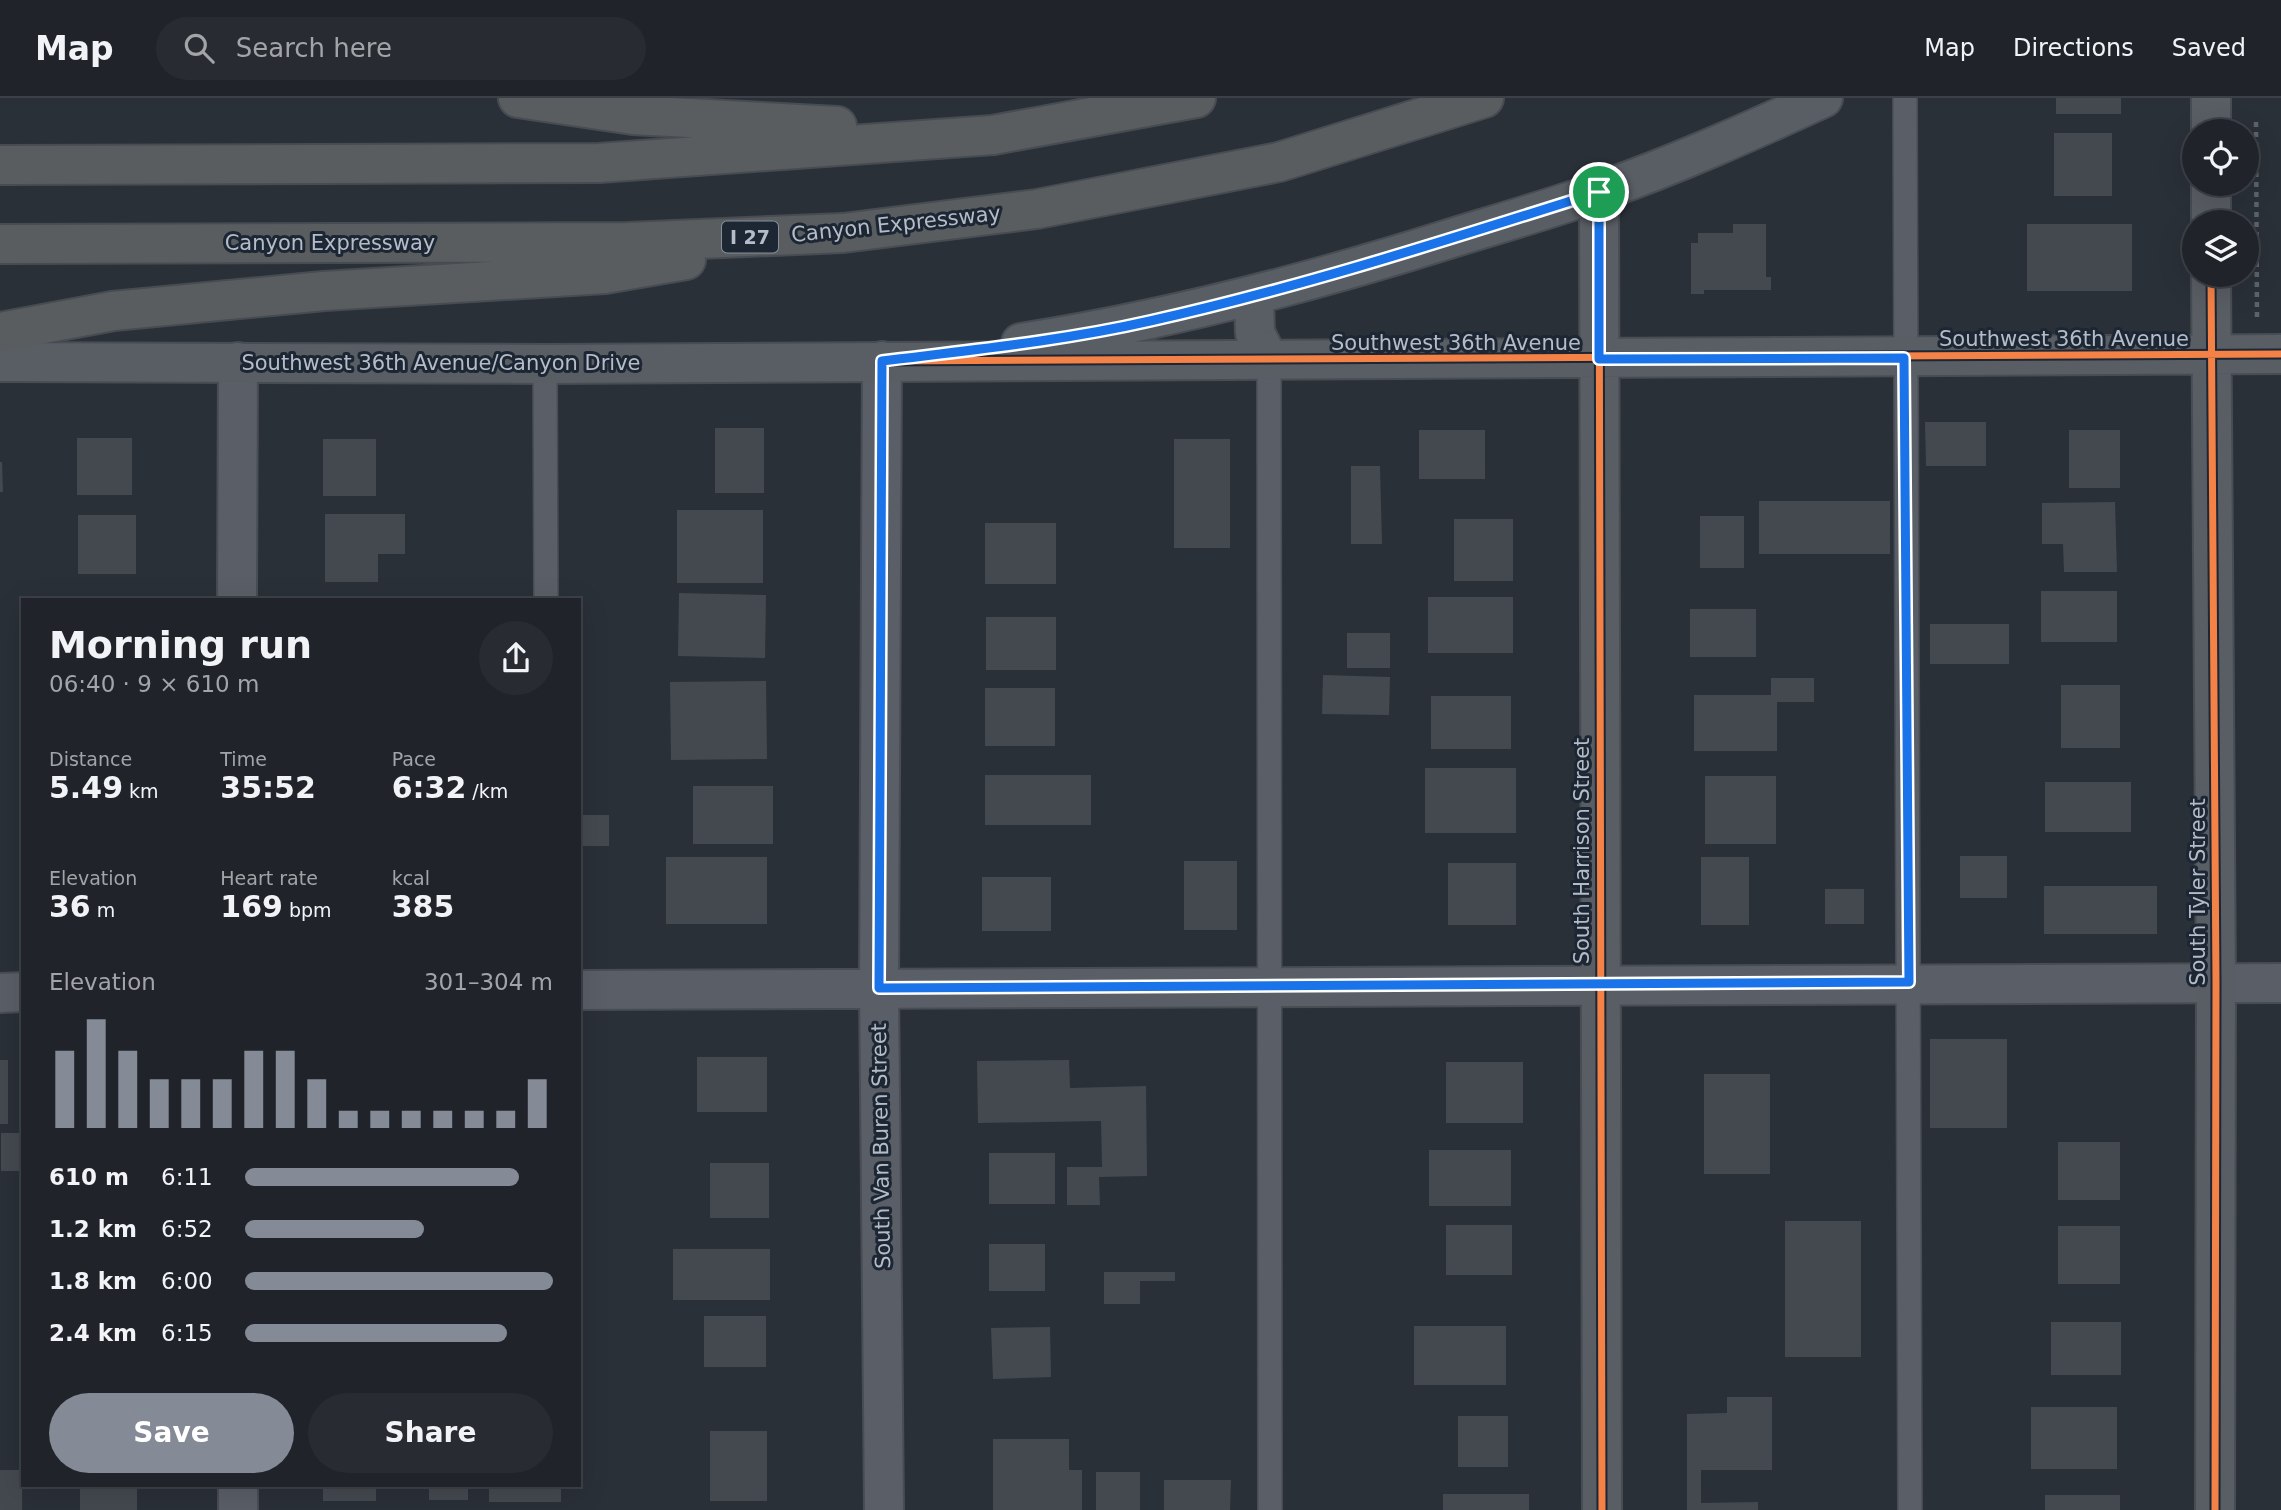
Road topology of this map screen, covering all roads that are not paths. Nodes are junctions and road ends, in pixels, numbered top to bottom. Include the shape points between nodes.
1 (518, 98) edge
2 (1196, 98) edge
3 (1484, 98) edge
4 (1823, 98) edge
5 (1905, 98) edge
6 (2211, 98) edge
7 (2211, 119) edge
8 (993, 135) junction
9 (0, 164) edge
10 (1599, 192) junction
11 (844, 233) junction
12 (0, 244) edge
13 (2211, 287) edge
14 (1254, 297) junction
15 (0, 332) edge
16 (2269, 354) edge
17 (2212, 355) junction
18 (1904, 358) junction
19 (1599, 359) junction
20 (882, 361) junction
21 (1269, 361) junction
22 (0, 362) edge
23 (238, 362) junction
24 (545, 364) junction
25 (237, 598) edge
26 (546, 598) edge
27 (1909, 982) junction
28 (2216, 983) junction
29 (2281, 983) edge
30 (1600, 986) junction
31 (879, 988) junction
32 (1268, 988) junction
33 (581, 990) edge
34 (0, 992) edge
35 (21, 992) edge
36 (238, 1487) edge
37 (238, 1510) edge
38 (884, 1510) edge
39 (1270, 1510) edge
40 (1602, 1510) edge
41 (1910, 1510) edge
42 (2215, 1510) edge

1 - 8 highway via 633,115
2 - 8 highway
3 - 11 highway, Canyon Expressway / I 27 via 1279,162 1037,209
4 - 10 main road
5 - 18 lane
6 - 7 main road
8 - 9 highway via 599,163
10 - 14 main road
10 - 19 main road, South Harrison Street
11 - 12 highway, Canyon Expressway / I 27 via 628,242
11 - 15 highway via 605,274 310,292 113,311
13 - 17 main road, South Tyler Street
14 - 20 main road via 1133,324
14 - 21 main road via 1255,333
16 - 17 main road, Southwest 36th Avenue
17 - 18 main road, Southwest 36th Avenue
17 - 28 main road, South Tyler Street
18 - 19 main road, Southwest 36th Avenue
18 - 27 lane
19 - 21 main road, Southwest 36th Avenue
19 - 30 main road, South Harrison Street
20 - 21 main road, Southwest 36th Avenue
20 - 24 main road, Southwest 36th Avenue/Canyon Drive
20 - 31 street, South Van Buren Street
21 - 32 lane
22 - 23 main road, Southwest 36th Avenue/Canyon Drive
23 - 24 main road, Southwest 36th Avenue/Canyon Drive
23 - 25 street
24 - 26 lane
27 - 28 street
27 - 30 street
27 - 41 lane
28 - 29 street
28 - 42 main road, South Tyler Street
30 - 32 street
30 - 40 main road, South Harrison Street
31 - 32 street
31 - 33 street
31 - 38 street, South Van Buren Street
32 - 39 lane
34 - 35 street
36 - 37 street

